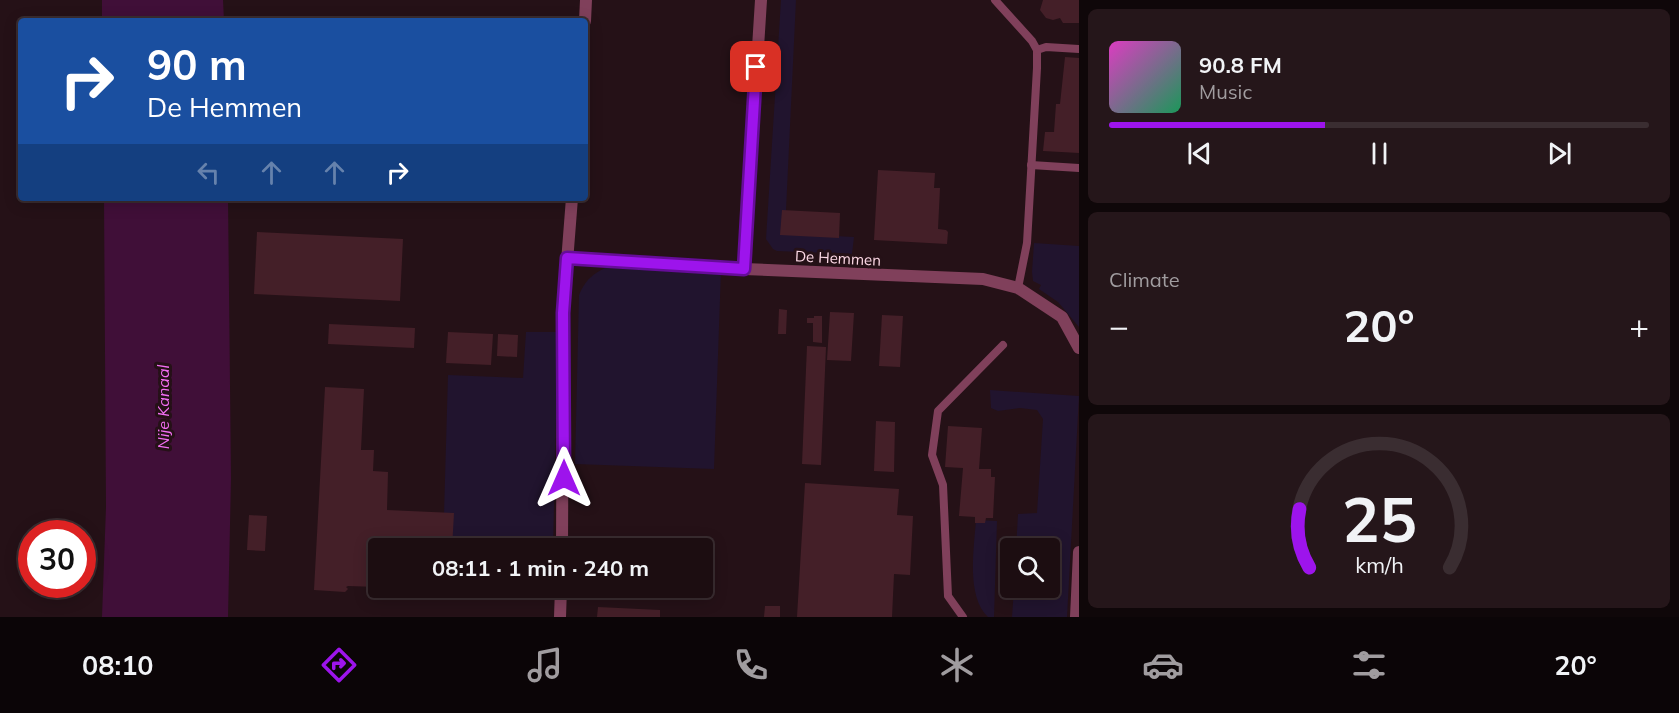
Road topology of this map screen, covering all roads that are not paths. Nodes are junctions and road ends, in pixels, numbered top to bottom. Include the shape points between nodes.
1 (586, 0) edge
2 (761, 0) edge
3 (995, 0) edge
4 (585, 18) edge
5 (1079, 49) edge
6 (1037, 50) junction
7 (1031, 165) junction
8 (1079, 168) edge
9 (572, 201) edge
10 (567, 258) junction
11 (744, 269) junction
12 (1018, 288) junction
13 (1003, 345) dead end
14 (1079, 348) edge
15 (562, 538) edge
16 (1079, 552) edge
17 (561, 598) edge
18 (560, 617) edge
19 (963, 617) edge
20 (1076, 617) edge

1 - 4 street
2 - 11 street
3 - 6 lane
5 - 6 lane
6 - 7 lane
7 - 8 lane
7 - 12 lane via 1027,243
9 - 10 street
10 - 11 street, De Hemmen
10 - 15 street via 563,313
11 - 12 street, De Hemmen via 983,279
12 - 14 street, De Hemmen via 1062,317
13 - 19 lane via 938,411 932,455 943,485 948,596
16 - 20 street
17 - 18 street

